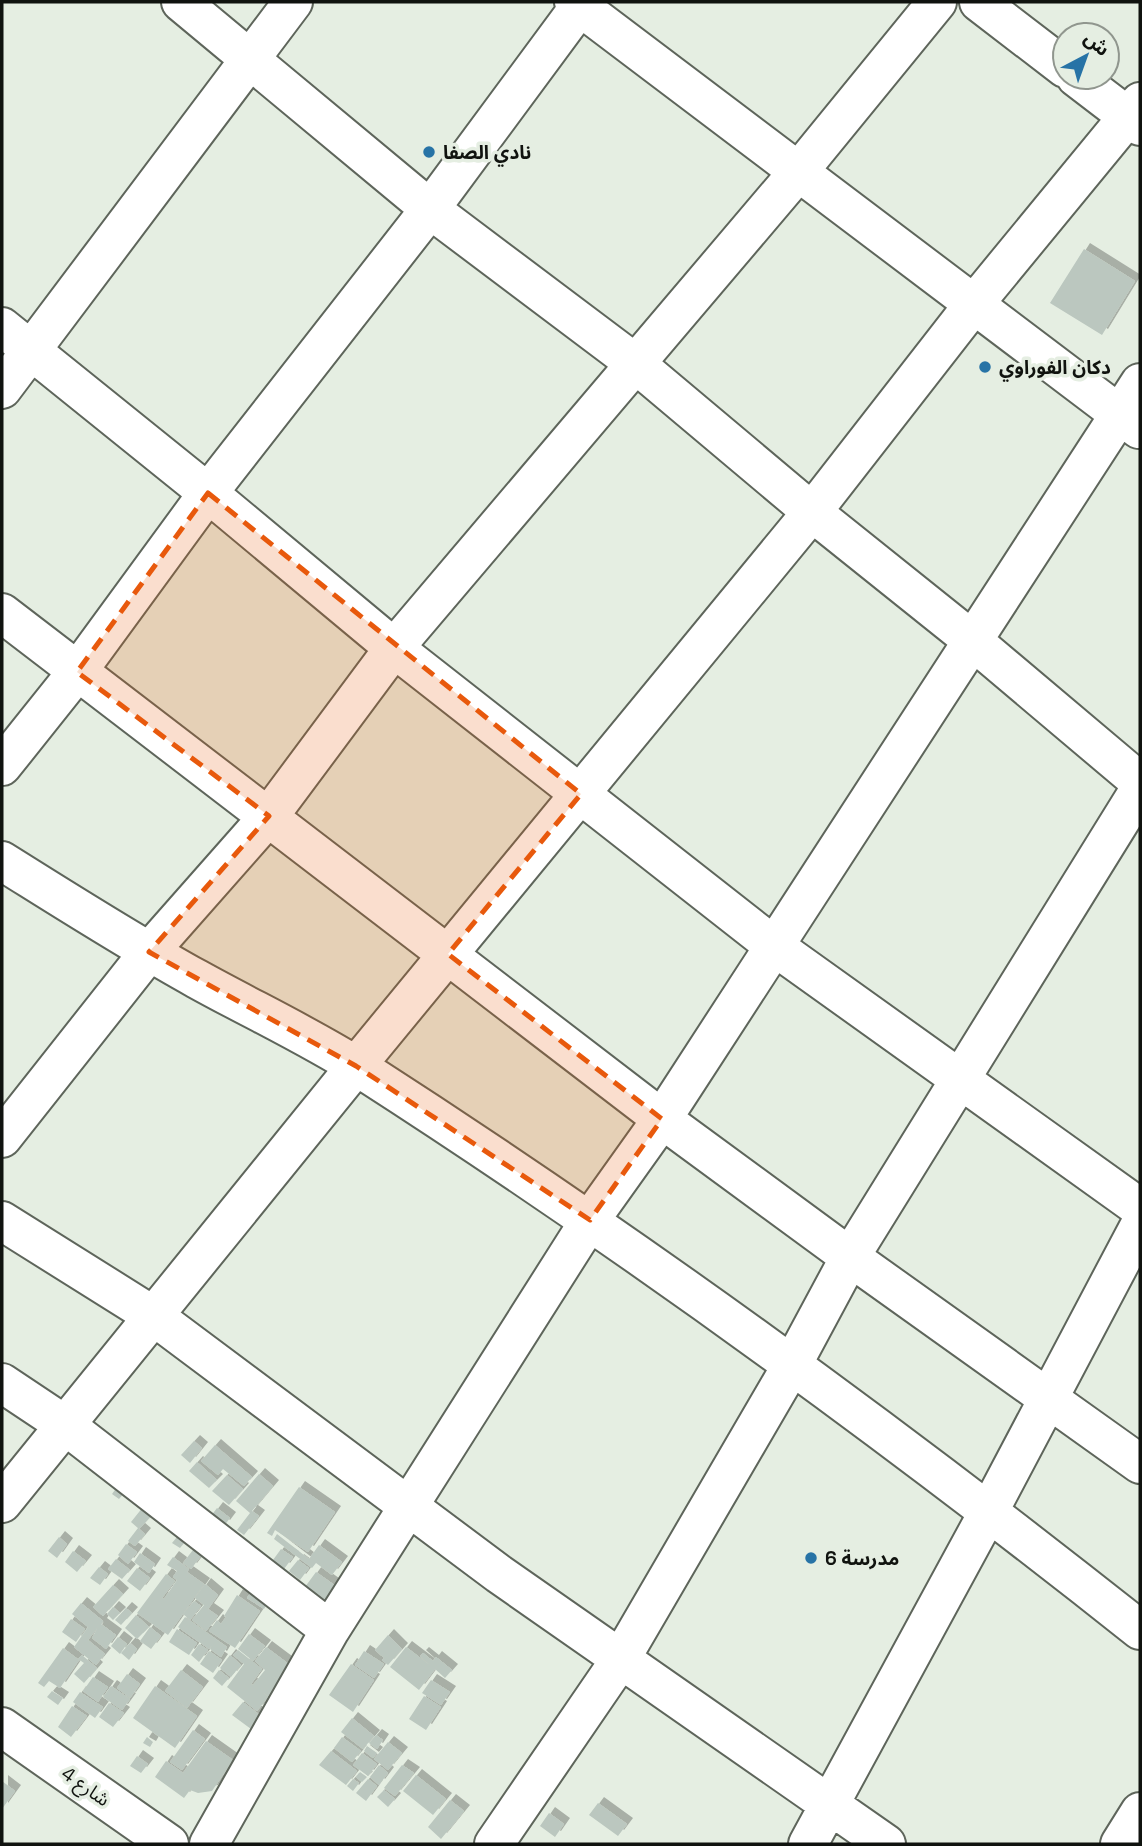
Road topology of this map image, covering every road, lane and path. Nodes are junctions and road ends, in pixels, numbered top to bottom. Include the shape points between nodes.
1 (181, 2) edge
2 (293, 2) edge
3 (937, 2) edge
4 (979, 2) edge
5 (579, 3) edge
6 (1051, 57) edge
7 (250, 60) junction
8 (1098, 91) edge
9 (1136, 115) edge
10 (799, 171) junction
11 (430, 209) junction
12 (974, 304) junction
13 (16, 338) edge
14 (636, 365) junction
15 (1140, 383) edge
16 (2, 389) edge
17 (1130, 422) edge
18 (208, 493) junction
19 (812, 512) junction
20 (2, 614) edge
21 (973, 641) junction
22 (394, 648) junction
23 (77, 672) junction
24 (2, 766) edge
25 (1140, 782) edge
26 (1140, 789) edge
27 (581, 794) junction
28 (269, 816) junction
29 (2, 861) edge
30 (774, 946) junction
31 (149, 952) junction
32 (448, 954) junction
33 (356, 1066) junction
34 (961, 1082) junction
35 (662, 1119) junction
36 (2, 1138) edge
37 (1140, 1208) edge
38 (590, 1220) junction
39 (2, 1221) edge
40 (1140, 1224) edge
41 (850, 1257) junction
42 (155, 1317) junction
43 (792, 1364) junction
44 (2, 1383) edge
45 (1048, 1399) junction
46 (65, 1425) junction
47 (1140, 1464) edge
48 (2, 1503) edge
49 (408, 1507) junction
50 (989, 1511) junction
51 (330, 1630) junction
52 (1140, 1630) edge
53 (620, 1660) junction
54 (2, 1727) edge
55 (831, 1804) junction
56 (1140, 1812) edge
57 (169, 1844) edge
58 (209, 1844) edge
59 (494, 1844) edge
60 (808, 1844) edge
61 (886, 1844) edge
62 (1120, 1844) edge

1 - 7 street
2 - 7 street
3 - 10 street
4 - 6 street
5 - 10 street
5 - 11 street
7 - 11 street
7 - 13 street
8 - 9 street
9 - 12 street
10 - 12 street
10 - 14 street
11 - 14 street
11 - 18 street
12 - 17 street
12 - 19 street
13 - 16 street
13 - 18 street
14 - 19 street
14 - 22 street
15 - 17 street
17 - 21 street
18 - 22 street
18 - 23 street
19 - 21 street
19 - 27 street
20 - 23 street
21 - 25 street
21 - 30 street
22 - 27 street
22 - 28 street
23 - 24 street
23 - 28 street
26 - 34 street
27 - 30 street
27 - 32 street
28 - 31 street
28 - 32 street
29 - 31 street
30 - 34 street
30 - 35 street
31 - 33 street
31 - 36 street
32 - 33 street
32 - 35 street
33 - 38 street
33 - 42 street
34 - 37 street
34 - 41 street
35 - 38 street
35 - 41 street
38 - 43 street
38 - 49 street
39 - 42 street
40 - 45 street
41 - 43 street
41 - 45 street
42 - 46 street
42 - 49 street
43 - 50 street
43 - 53 street
44 - 46 street
45 - 47 street
45 - 50 street
46 - 48 street
46 - 51 street
49 - 51 street
49 - 53 street
50 - 52 street
50 - 55 street
51 - 58 street
53 - 55 street
53 - 59 street
54 - 57 street, شارع 4
55 - 60 street
55 - 61 street
56 - 62 street

